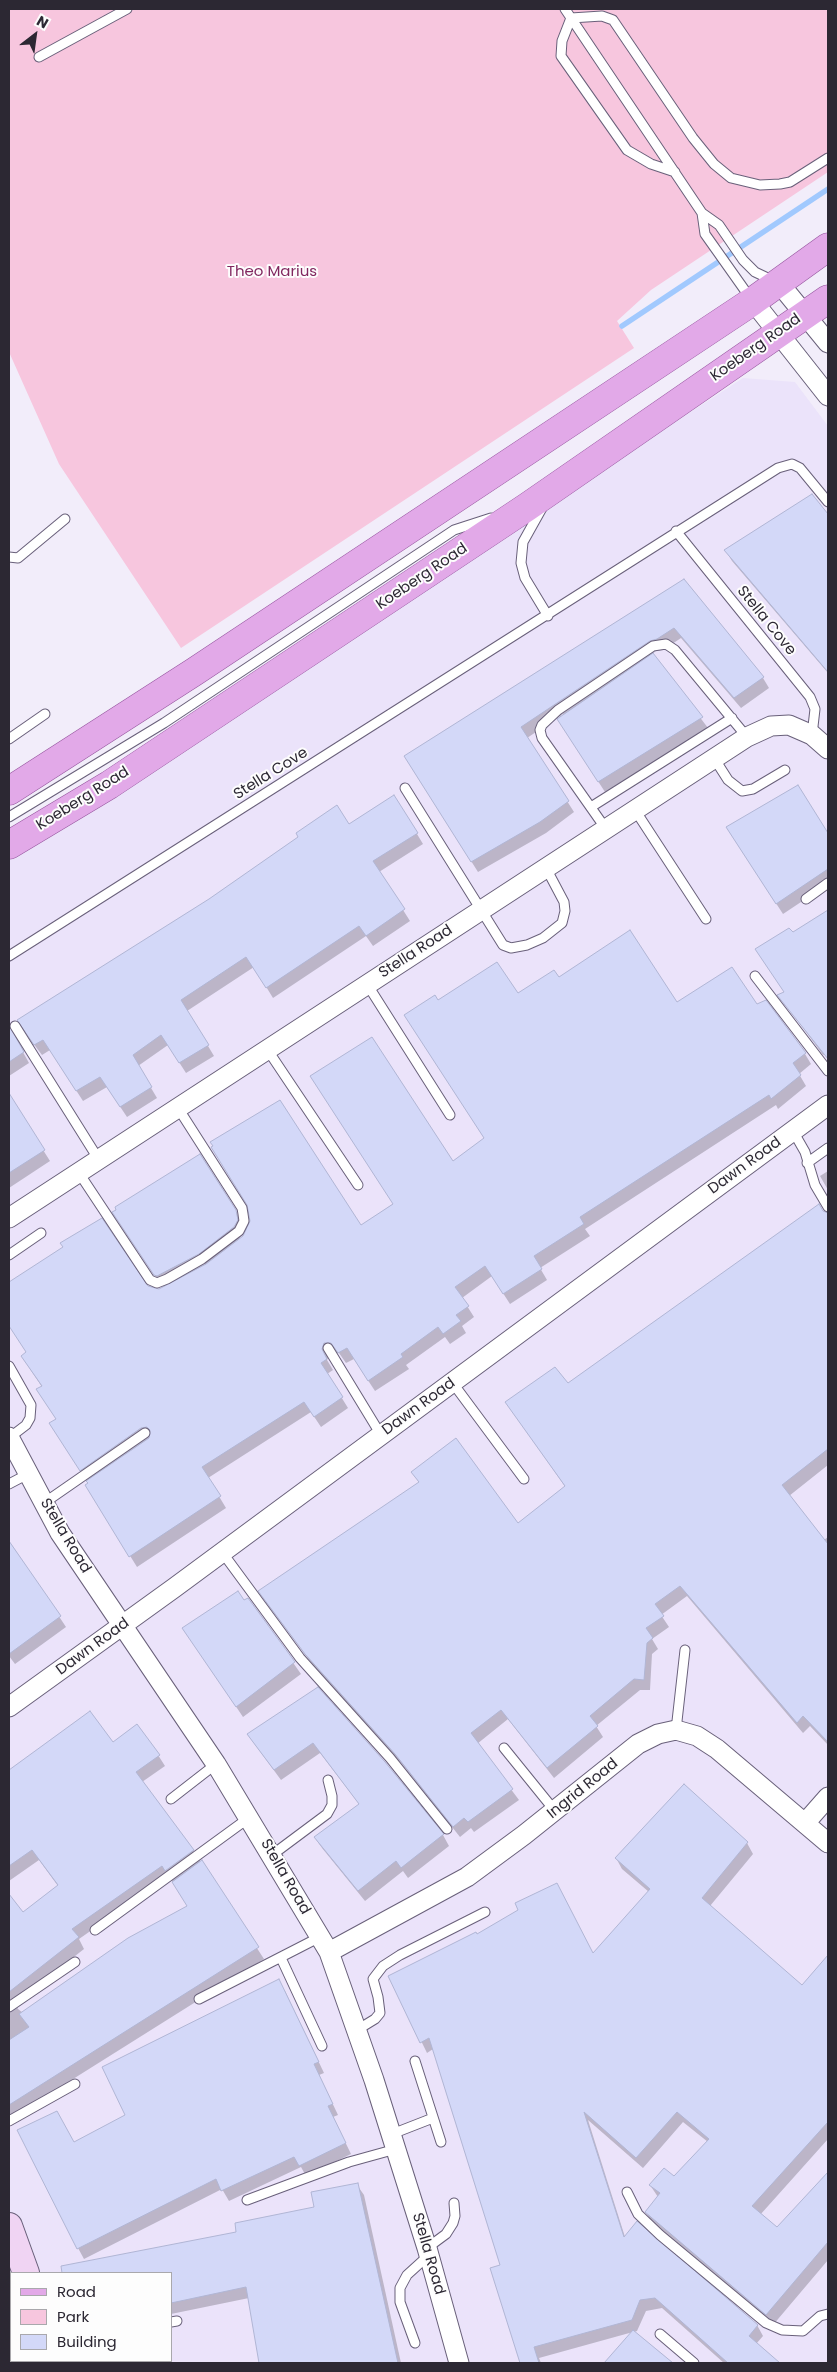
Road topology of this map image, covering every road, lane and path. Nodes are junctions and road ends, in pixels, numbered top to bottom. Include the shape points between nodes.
1 (128, 9) edge
2 (565, 9) edge
3 (571, 18) junction
4 (39, 57) dead end
5 (828, 158) edge
6 (675, 172) junction
7 (702, 213) junction
8 (828, 246) edge
9 (779, 283) junction
10 (828, 299) edge
11 (753, 301) junction
12 (804, 315) junction
13 (778, 334) junction
14 (828, 343) edge
15 (828, 396) edge
16 (554, 488) junction
17 (828, 502) edge
18 (527, 507) junction
19 (65, 519) dead end
20 (676, 531) junction
21 (9, 557) edge
22 (548, 616) junction
23 (45, 714) dead end
24 (732, 718) junction
25 (747, 736) junction
26 (9, 739) edge
27 (823, 742) edge
28 (714, 758) junction
29 (785, 770) dead end
30 (405, 788) dead end
31 (9, 791) edge
32 (591, 807) junction
33 (635, 810) junction
34 (9, 817) edge
35 (606, 828) junction
36 (9, 845) edge
37 (546, 868) junction
38 (828, 883) edge
39 (806, 899) dead end
40 (481, 910) junction
41 (706, 919) dead end
42 (9, 956) edge
43 (755, 976) dead end
44 (367, 984) junction
45 (15, 1026) dead end
46 (267, 1049) junction
47 (828, 1071) edge
48 (828, 1105) edge
49 (178, 1108) junction
50 (450, 1115) dead end
51 (793, 1131) junction
52 (828, 1148) edge
53 (99, 1160) junction
54 (807, 1163) junction
55 (79, 1173) junction
56 (358, 1185) dead end
57 (828, 1207) edge
58 (9, 1218) edge
59 (41, 1233) dead end
60 (9, 1255) edge
61 (328, 1348) dead end
62 (9, 1366) edge
63 (452, 1382) junction
64 (145, 1433) dead end
65 (381, 1435) junction
66 (9, 1438) edge
67 (28, 1474) junction
68 (524, 1479) dead end
69 (9, 1484) edge
70 (44, 1503) junction
71 (222, 1552) junction
72 (122, 1626) junction
73 (685, 1650) dead end
74 (10, 1702) edge
75 (676, 1730) junction
76 (504, 1748) dead end
77 (216, 1764) junction
78 (328, 1780) dead end
79 (828, 1796) edge
80 (171, 1799) dead end
81 (555, 1811) junction
82 (250, 1817) junction
83 (806, 1822) junction
84 (447, 1829) dead end
85 (828, 1842) edge
86 (272, 1855) junction
87 (485, 1912) dead end
88 (95, 1930) dead end
89 (325, 1945) junction
90 (281, 1958) junction
91 (75, 1962) dead end
92 (199, 1999) dead end
93 (9, 2008) edge
94 (357, 2030) junction
95 (322, 2046) dead end
96 (415, 2061) dead end
97 (75, 2084) dead end
98 (433, 2118) junction
99 (9, 2121) edge
100 (394, 2141) junction
101 (441, 2142) dead end
102 (627, 2192) dead end
103 (247, 2200) dead end
104 (454, 2203) dead end
105 (9, 2226) edge
106 (428, 2252) junction
107 (26, 2272) edge
108 (828, 2314) edge
109 (660, 2334) dead end
110 (415, 2343) dead end
111 (458, 2363) edge
112 (694, 2363) edge

1 - 4 lane
2 - 3 lane
3 - 5 lane via 602,16 613,20 692,138 731,178 760,185 790,182
3 - 6 lane
3 - 6 lane via 562,40 561,56 627,150 651,164
6 - 7 lane
7 - 9 lane via 719,225 755,272
7 - 11 lane via 705,234
8 - 9 main road
9 - 11 main road
9 - 12 street
10 - 12 main road, Koeberg Road
11 - 13 street
11 - 31 main road
12 - 13 main road, Koeberg Road
12 - 14 street
13 - 15 street
13 - 16 main road, Koeberg Road
16 - 18 main road, Koeberg Road
16 - 22 lane via 522,542 520,555 525,578
17 - 20 lane, Stella Cove via 800,468 792,464 778,468
18 - 34 lane via 454,530 164,722
18 - 36 main road, Koeberg Road via 117,779
19 - 21 lane via 18,558
20 - 22 lane, Stella Cove
20 - 27 lane, Stella Cove via 810,697
22 - 42 lane, Stella Cove
23 - 26 lane
24 - 25 lane
24 - 32 lane
24 - 32 lane via 675,650 666,644 653,646 542,724 542,738
25 - 27 street, Stella Road via 771,726 789,725
25 - 28 street, Stella Road
28 - 29 lane via 728,780 742,790 753,789
28 - 33 street, Stella Road
30 - 40 lane
32 - 35 lane
33 - 35 street, Stella Road
33 - 41 lane
35 - 37 street, Stella Road
37 - 40 street, Stella Road
37 - 40 lane via 564,902 565,911 562,923 543,938 519,948 502,945
38 - 39 lane
40 - 44 street, Stella Road
43 - 47 lane
44 - 46 street, Stella Road
44 - 50 lane
45 - 53 lane
46 - 49 street, Stella Road
46 - 56 lane
48 - 51 street, Dawn Road
49 - 53 street, Stella Road
49 - 55 lane via 244,1214 239,1230 202,1260 157,1283 150,1280
51 - 54 lane via 805,1152
51 - 63 street, Dawn Road
52 - 54 lane
53 - 55 street, Stella Road
54 - 57 lane
55 - 58 street, Stella Road
59 - 60 lane
61 - 65 lane
62 - 66 lane via 31,1406 26,1425
63 - 65 street, Dawn Road
63 - 68 lane
64 - 70 lane
65 - 71 street, Dawn Road
66 - 67 street, Stella Road
67 - 69 lane
67 - 70 street, Stella Road
70 - 72 street, Stella Road via 60,1533
71 - 72 street, Dawn Road
71 - 84 lane via 300,1658 390,1758
72 - 74 street, Dawn Road
72 - 77 street, Stella Road
73 - 75 lane
75 - 81 street, Ingrid Road via 638,1744
75 - 83 street via 697,1736 717,1749
76 - 81 lane
77 - 80 lane
77 - 82 street, Stella Road
78 - 86 lane via 332,1805 327,1814
79 - 83 street
81 - 89 street, Ingrid Road via 467,1877
82 - 86 street, Stella Road
82 - 88 lane
83 - 85 street
86 - 89 street, Stella Road
87 - 94 lane via 383,1966 373,1979 380,2012 376,2019
89 - 90 lane
89 - 94 street, Stella Road
90 - 92 lane
90 - 95 lane
91 - 93 lane
94 - 100 street, Stella Road
96 - 98 lane
97 - 99 lane
98 - 100 lane
98 - 101 lane
100 - 103 lane via 350,2162
100 - 106 street, Stella Road
102 - 108 lane via 638,2214 660,2235 766,2322 782,2330 803,2331 820,2316
104 - 106 lane via 453,2223
105 - 107 main road
106 - 110 lane via 400,2288 400,2302
106 - 111 street, Stella Road
109 - 112 lane

